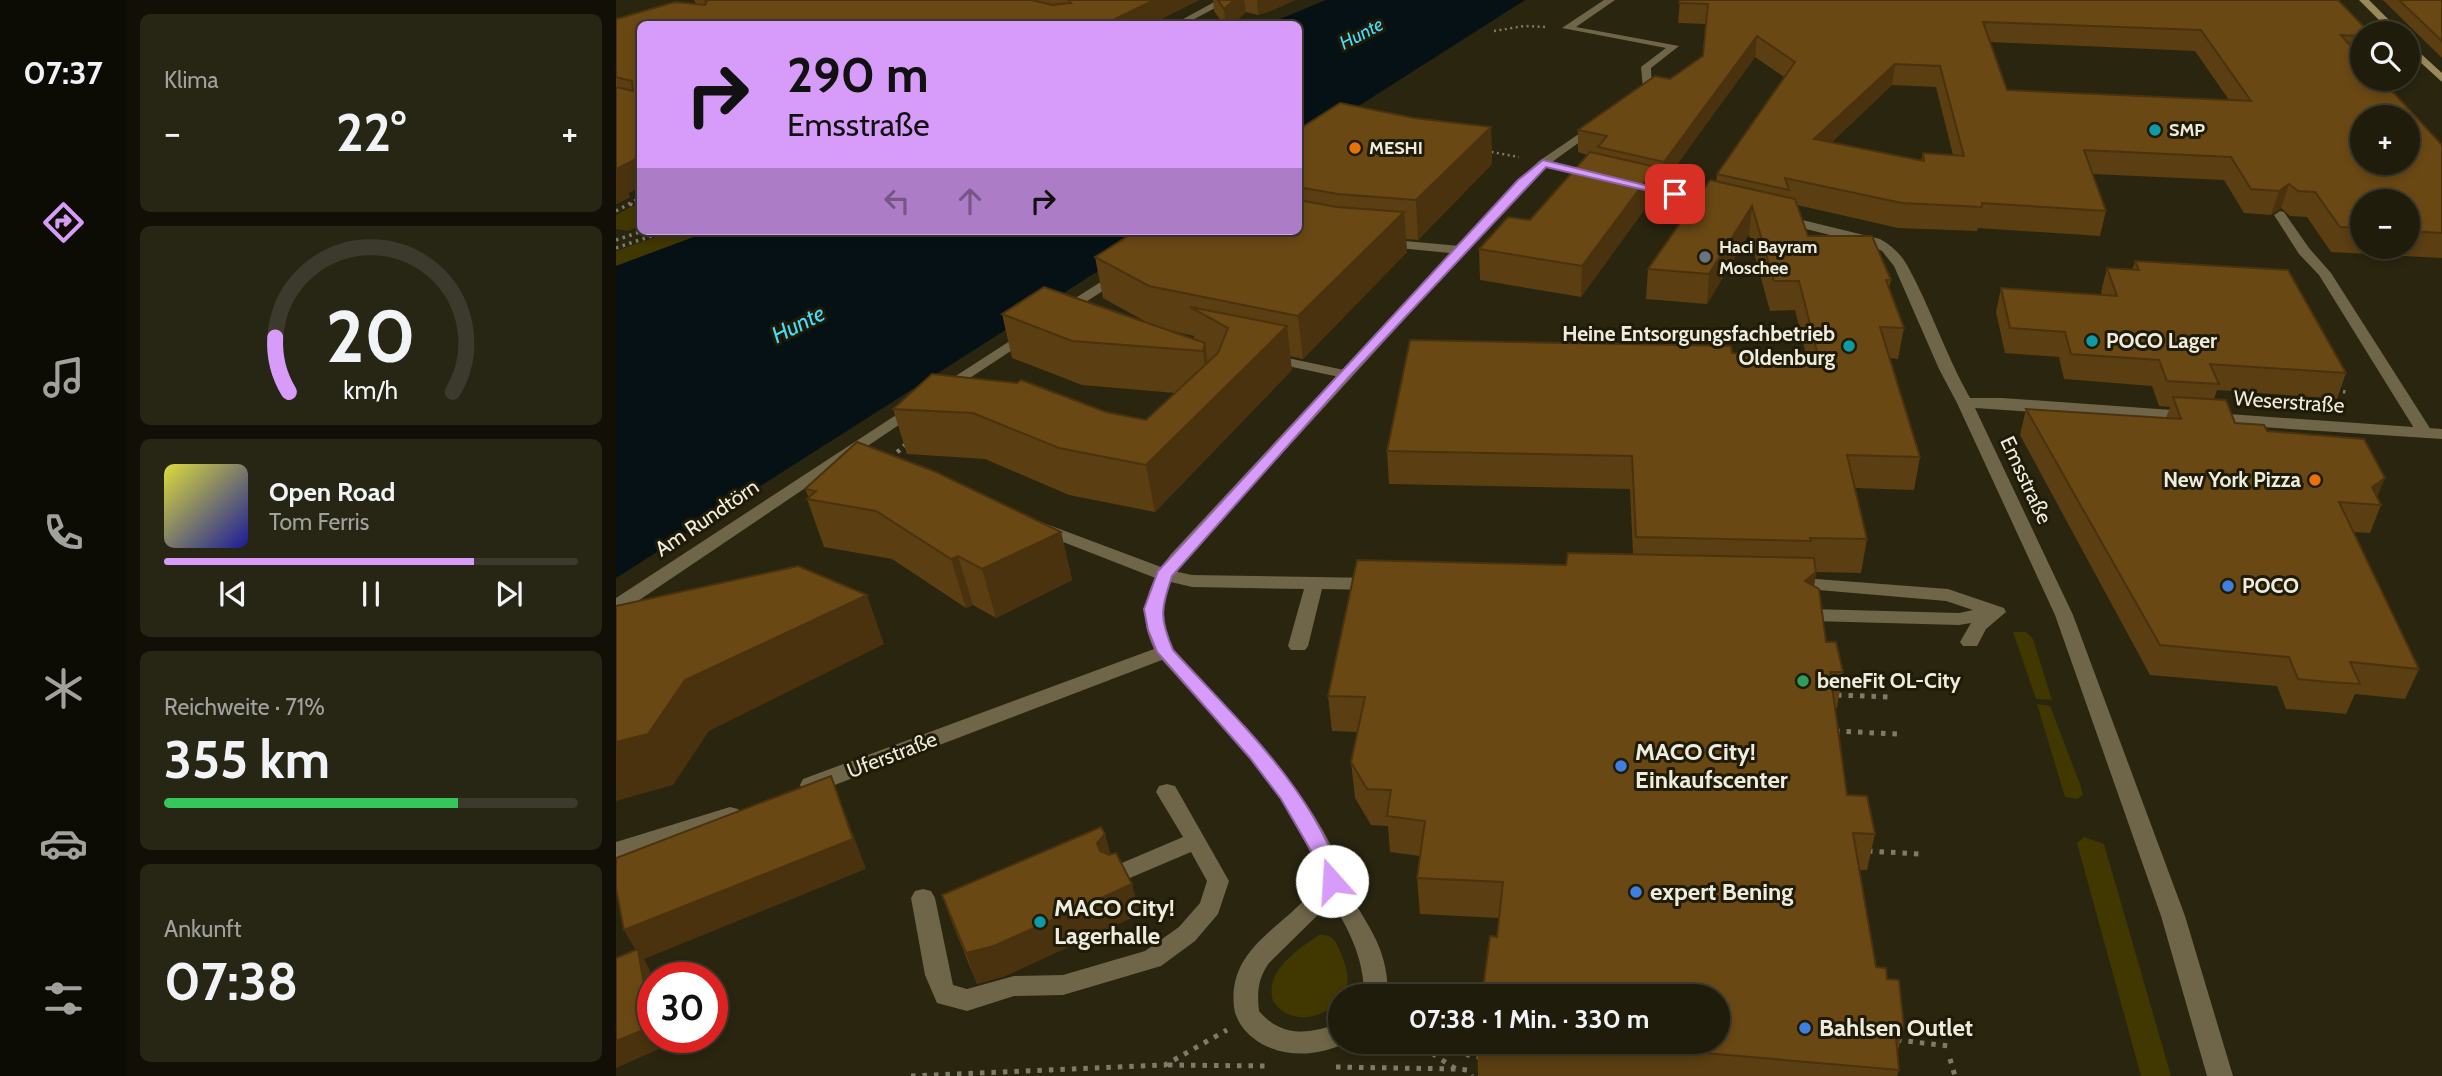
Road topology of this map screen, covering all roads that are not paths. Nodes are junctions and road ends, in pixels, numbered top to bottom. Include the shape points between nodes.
1 (1225, 0) edge
2 (1609, 0) edge
3 (2364, 0) edge
4 (1185, 21) edge
5 (2385, 21) edge
6 (2420, 57) edge
7 (2442, 79) edge
8 (1638, 96) edge
9 (1606, 118) edge
10 (1543, 163) junction
11 (1741, 209) edge
12 (1768, 215) edge
13 (2280, 215) edge
14 (1373, 242) edge
15 (1460, 250) junction
16 (1136, 264) edge
17 (1056, 315) junction
18 (1082, 319) edge
19 (1256, 355) edge
20 (1344, 374) junction
21 (1965, 403) junction
22 (2424, 433) junction
23 (2442, 434) edge
24 (824, 467) junction
25 (876, 473) edge
26 (1028, 521) edge
27 (1164, 575) junction
28 (1769, 583) edge
29 (1394, 584) edge
30 (1314, 585) junction
31 (616, 607) edge
32 (1997, 612) junction
33 (1812, 615) edge
34 (1970, 642) dead end
35 (1298, 646) dead end
36 (1165, 652) junction
37 (791, 792) edge
38 (1167, 792) dead end
39 (752, 807) edge
40 (1196, 841) junction
41 (616, 851) edge
42 (1118, 874) edge
43 (1332, 881) junction
44 (923, 898) dead end
45 (1376, 984) edge
46 (1328, 1040) edge
47 (2220, 1076) edge

1 - 4 street
2 - 8 street via 1567,28 1674,46 1646,66 1653,85
3 - 5 main road
6 - 7 main road
9 - 10 street
10 - 11 street
10 - 15 street
12 - 21 street, Emsstraße via 1887,248
13 - 22 street via 2323,273
14 - 15 street
15 - 20 street
16 - 17 street, Am Rundtörn
17 - 18 street
17 - 24 street, Am Rundtörn
19 - 20 street
20 - 27 street
21 - 22 street, Weserstraße
21 - 47 street, Emsstraße via 2064,615 2172,916
22 - 23 street, Weserstraße
24 - 25 street
24 - 31 street, Am Rundtörn
26 - 27 street
27 - 30 street via 1192,581
27 - 36 street via 1153,609
28 - 32 street via 1948,595
29 - 30 street
30 - 35 street
32 - 33 street via 1959,619
32 - 34 street via 1979,625
36 - 37 street, Uferstraße
36 - 43 street via 1287,794 1324,855
38 - 40 street
39 - 41 street
40 - 42 street
40 - 44 street via 1218,881 1210,906 1187,934 1152,959 1063,985 1014,986 967,1000 946,996 938,984
43 - 45 street via 1368,948
43 - 46 street via 1325,898 1250,967 1244,984 1249,1018 1263,1031 1282,1041 1306,1044

